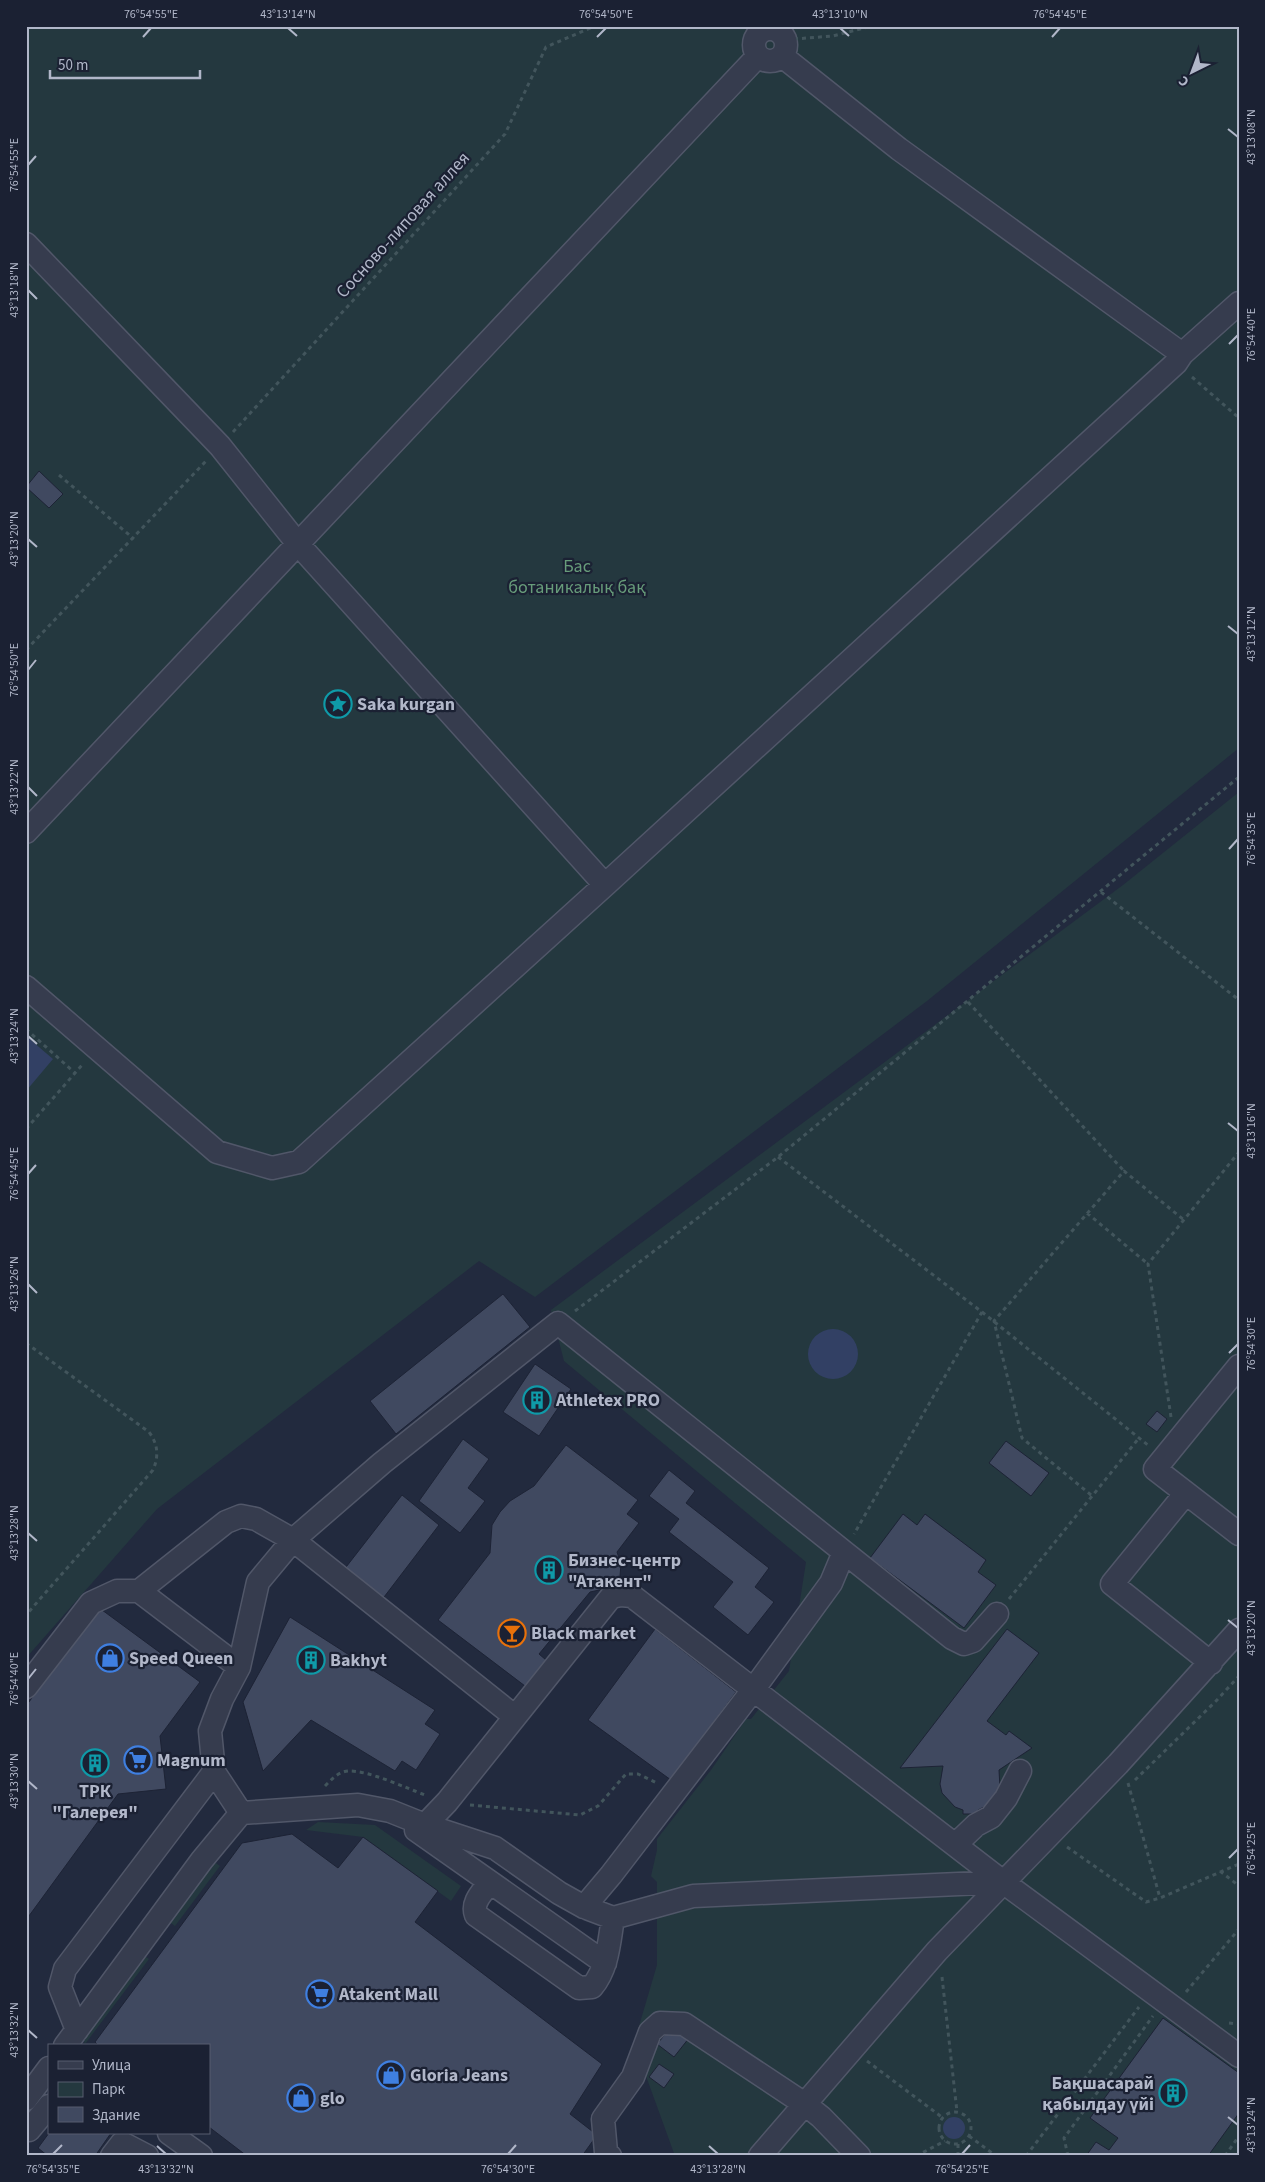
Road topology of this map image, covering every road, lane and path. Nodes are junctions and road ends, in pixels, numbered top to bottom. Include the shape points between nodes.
1 (595, 26) edge
2 (872, 26) edge
3 (759, 29) edge
4 (784, 48) junction
5 (758, 56) junction
6 (26, 244) edge
7 (1239, 303) edge
8 (1179, 359) junction
9 (1239, 418) edge
10 (220, 446) junction
11 (58, 475) dead end
12 (134, 538) junction
13 (298, 544) junction
14 (26, 650) edge
15 (1239, 777) edge
16 (26, 832) edge
17 (605, 885) junction
18 (1101, 892) junction
19 (26, 988) edge
20 (1239, 1000) edge
21 (968, 1002) junction
22 (26, 1030) edge
23 (96, 1049) junction
24 (76, 1073) junction
25 (26, 1130) edge
26 (1239, 1152) edge
27 (778, 1156) junction
28 (1124, 1171) junction
29 (1087, 1213) junction
30 (1184, 1220) junction
31 (1148, 1264) junction
32 (982, 1312) junction
33 (994, 1320) junction
34 (558, 1323) junction
35 (26, 1343) edge
36 (1239, 1366) edge
37 (1139, 1438) junction
38 (1170, 1450) junction
39 (1186, 1493) junction
40 (1091, 1495) junction
41 (1239, 1534) edge
42 (293, 1540) junction
43 (844, 1552) junction
44 (139, 1592) junction
45 (997, 1614) joint
46 (26, 1615) edge
47 (1239, 1630) edge
48 (1211, 1663) junction
49 (239, 1667) junction
50 (26, 1686) edge
51 (753, 1690) junction
52 (514, 1716) junction
53 (1118, 1764) junction
54 (1020, 1771) dead end
55 (214, 1772) junction
56 (324, 1786) dead end
57 (675, 1791) junction
58 (447, 1802) junction
59 (390, 1811) junction
60 (241, 1813) junction
61 (425, 1825) junction
62 (1049, 1834) junction
63 (955, 1845) junction
64 (1239, 1864) edge
65 (1220, 1871) junction
66 (490, 1882) junction
67 (1003, 1882) junction
68 (1239, 1886) edge
69 (1160, 1898) junction
70 (584, 1907) junction
71 (613, 1918) junction
72 (1239, 1929) edge
73 (605, 1963) junction
74 (942, 1977) dead end
75 (1163, 2000) junction
76 (1226, 2022) dead end
77 (1239, 2024) edge
78 (71, 2038) edge
79 (853, 2050) junction
80 (1239, 2056) edge
81 (48, 2069) edge
82 (26, 2099) edge
83 (806, 2105) junction
84 (48, 2107) edge
85 (957, 2112) junction
86 (943, 2118) junction
87 (26, 2127) edge
88 (170, 2134) edge
89 (969, 2136) junction
90 (1239, 2136) edge
91 (945, 2141) junction
92 (958, 2144) junction
93 (112, 2156) edge
94 (147, 2156) edge
95 (201, 2156) edge
96 (610, 2156) edge
97 (760, 2156) edge
98 (859, 2156) edge
99 (916, 2156) edge
100 (958, 2156) edge
101 (996, 2156) edge
102 (1026, 2156) edge
103 (1068, 2156) edge
104 (1225, 2156) edge

1 - 10 path, Сосново-липовая аллея via 546,47 505,134
2 - 4 path
3 - 4 lane via 775,30 781,34
3 - 5 lane via 754,43
4 - 5 lane via 770,61
4 - 8 lane via 899,149
5 - 13 lane
6 - 10 lane
7 - 8 lane
8 - 9 path
8 - 17 lane
10 - 12 path, Сосново-липовая аллея
10 - 13 lane
11 - 12 path
12 - 14 path, Сосново-липовая аллея
13 - 16 lane
13 - 17 lane
15 - 18 path
17 - 23 lane via 299,1162 272,1168 218,1152
18 - 20 path
18 - 21 path
19 - 23 lane
21 - 27 path
21 - 28 path
22 - 24 path
23 - 24 path
24 - 25 path
26 - 30 path
27 - 32 path
27 - 34 path
28 - 29 path
28 - 30 path
29 - 31 path
29 - 33 path
30 - 31 path
31 - 38 path
32 - 33 path
32 - 43 path
33 - 37 path
33 - 40 path via 1022,1438
34 - 42 lane via 382,1463
34 - 43 lane
35 - 46 path via 149,1432 155,1440 158,1458 153,1470
36 - 38 lane
37 - 38 path
37 - 40 path
38 - 39 lane via 1155,1469
39 - 41 lane
39 - 48 lane via 1112,1584
40 - 45 path
42 - 44 lane via 256,1519 241,1516 226,1522
42 - 49 lane via 258,1582
42 - 52 lane
43 - 45 lane via 952,1638 964,1644 974,1641
43 - 51 lane via 832,1583
44 - 49 lane
44 - 50 lane via 117,1591 92,1603
47 - 48 lane
48 - 53 lane
49 - 55 lane via 210,1731
51 - 52 lane via 632,1596 621,1595 611,1597
51 - 57 lane
51 - 63 lane
52 - 58 lane
53 - 62 lane
53 - 69 path via 1135,1802
54 - 63 lane via 1006,1798 991,1817 976,1824
55 - 60 lane
55 - 78 lane via 65,1968 60,1987
56 - 58 path via 336,1775 348,1771
57 - 58 path via 638,1774 626,1774 598,1806 580,1815
57 - 70 lane
58 - 61 lane
59 - 60 lane via 358,1805
59 - 61 lane
59 - 66 lane
60 - 78 lane via 202,1860
61 - 70 lane via 495,1848
62 - 67 lane
62 - 69 path via 1146,1902
63 - 67 lane
64 - 65 path
65 - 68 path
65 - 69 path
66 - 73 lane
66 - 73 lane via 474,1906 476,1915 579,1988 592,1987
67 - 71 lane via 693,1896
67 - 75 lane
67 - 79 lane via 937,1950
70 - 71 lane
71 - 73 lane
72 - 75 path
74 - 85 path
75 - 80 lane
75 - 102 path
75 - 103 path via 1064,2138
76 - 77 path
79 - 83 lane
79 - 86 path
81 - 82 lane
83 - 96 lane via 684,2024 660,2022 650,2032 633,2077 604,2119 606,2152
83 - 97 lane
83 - 98 lane
84 - 87 lane via 29,2130
85 - 86 path
85 - 89 path via 969,2121
86 - 91 path via 939,2132
88 - 95 lane
89 - 92 path
89 - 101 path
90 - 104 path
91 - 92 path
91 - 99 path
92 - 100 path
93 - 94 lane via 122,2143

